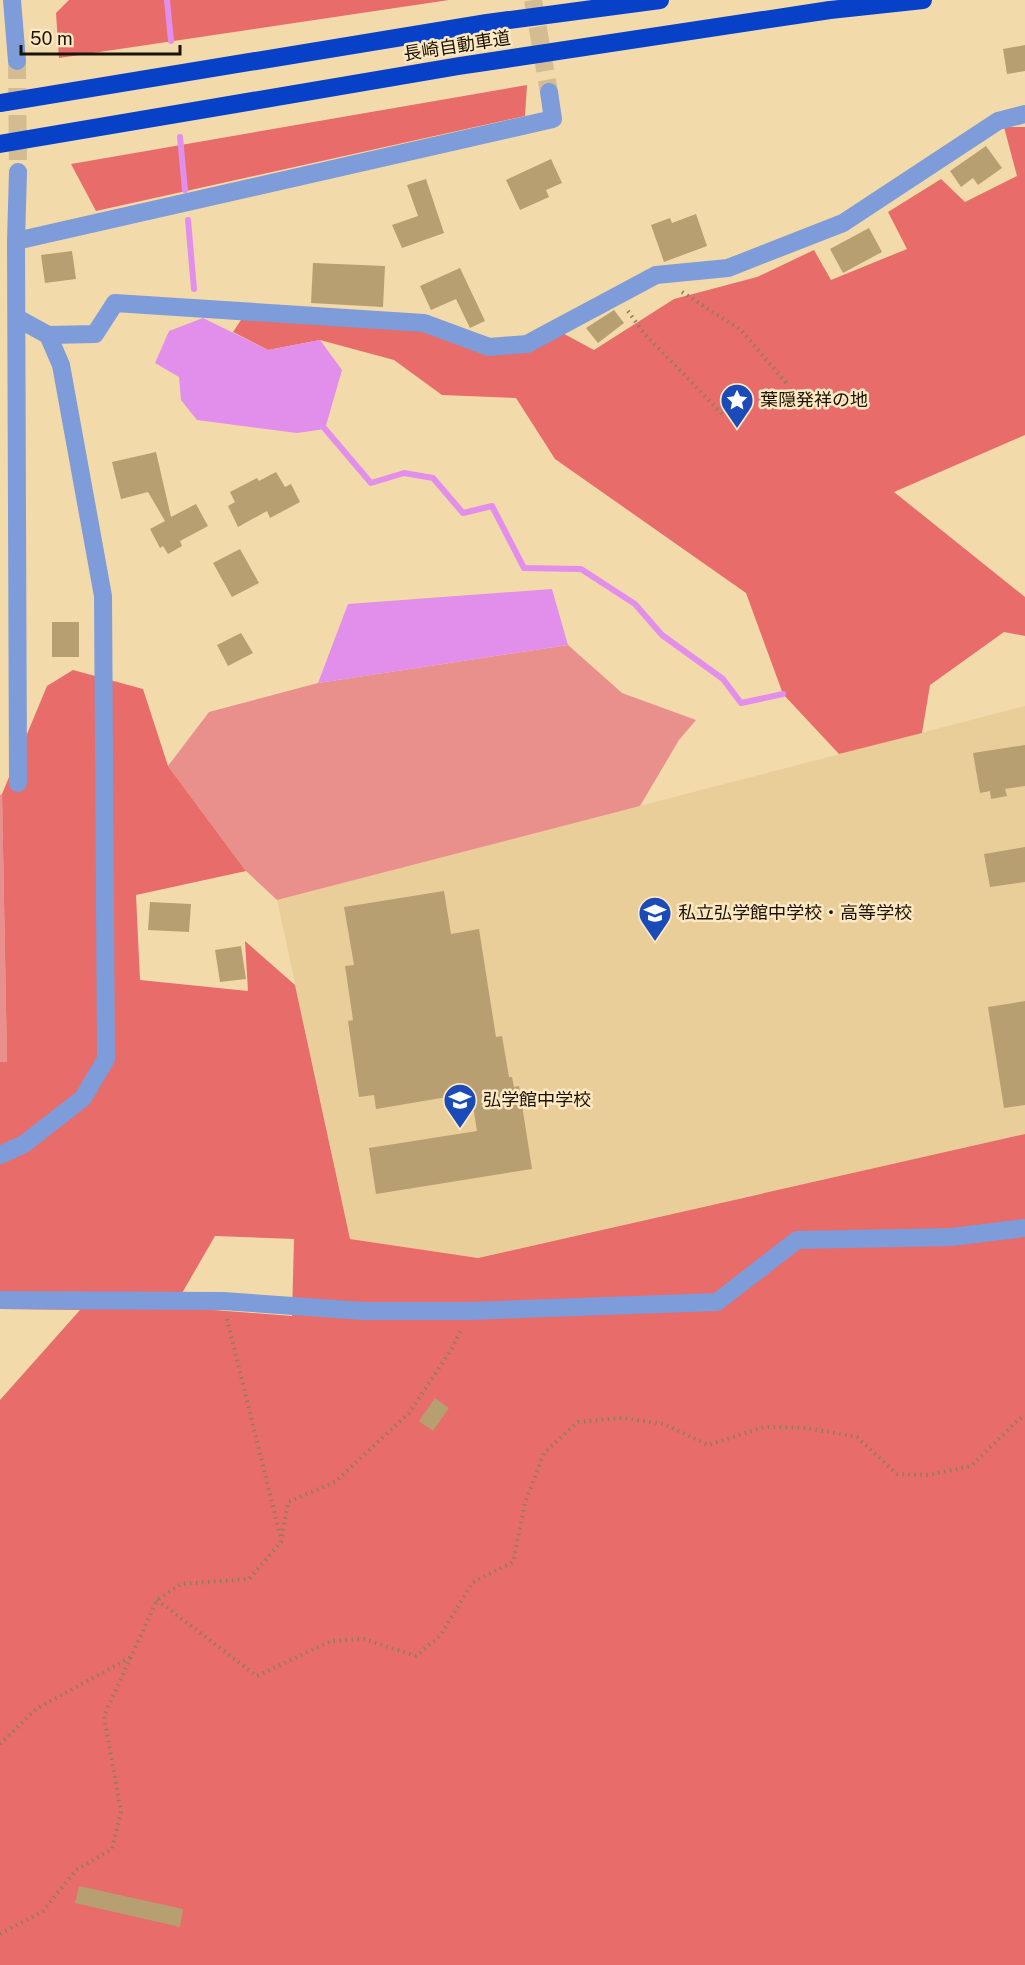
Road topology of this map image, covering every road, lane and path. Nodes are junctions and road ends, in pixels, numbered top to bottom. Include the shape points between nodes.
1 (12, 0) edge
2 (660, 0) edge
3 (923, 0) edge
4 (17, 61) tunnel mouth
5 (549, 92) tunnel mouth
6 (0, 103) edge
7 (1025, 114) edge
8 (0, 144) edge
9 (18, 172) tunnel mouth
10 (8, 244) edge
11 (656, 275) junction
12 (616, 296) junction
13 (17, 318) junction
14 (48, 335) junction
15 (788, 385) dead end
16 (725, 417) dead end
17 (18, 783) dead end
18 (0, 1155) edge
19 (1025, 1228) edge
20 (0, 1300) edge
21 (223, 1301) junction
22 (470, 1311) junction
23 (1025, 1415) edge
24 (281, 1542) junction
25 (157, 1600) junction
26 (131, 1657) junction
27 (0, 1744) edge
28 (0, 1934) edge

1 - 4 street
2 - 6 highway, 長崎自動車道 via 487,23
3 - 8 highway, 長崎自動車道 via 830,10 459,66
5 - 10 street via 553,119
7 - 11 street via 998,121 843,223 728,267
9 - 10 street
10 - 13 street
11 - 12 street
11 - 15 path via 741,330
12 - 14 street via 527,344 489,347 424,322 115,303 95,334
12 - 16 path via 643,332
13 - 14 street
13 - 17 street
14 - 18 street via 61,365 103,596 106,1059 83,1098 24,1144
19 - 22 street via 951,1237 797,1240 717,1302
20 - 21 street
21 - 22 street via 364,1311
21 - 24 path
22 - 24 path via 453,1348 409,1413 335,1482 288,1502
23 - 25 path via 971,1466 929,1475 897,1474 857,1437 806,1428 764,1427 708,1445 664,1424 622,1418 578,1422 544,1453 525,1503 513,1562 473,1582 440,1636 416,1656 364,1639 331,1641 257,1676
24 - 25 path via 249,1580 181,1584
25 - 26 path
26 - 27 path via 36,1709
26 - 28 path via 104,1716 121,1812 112,1850 76,1869 43,1911

